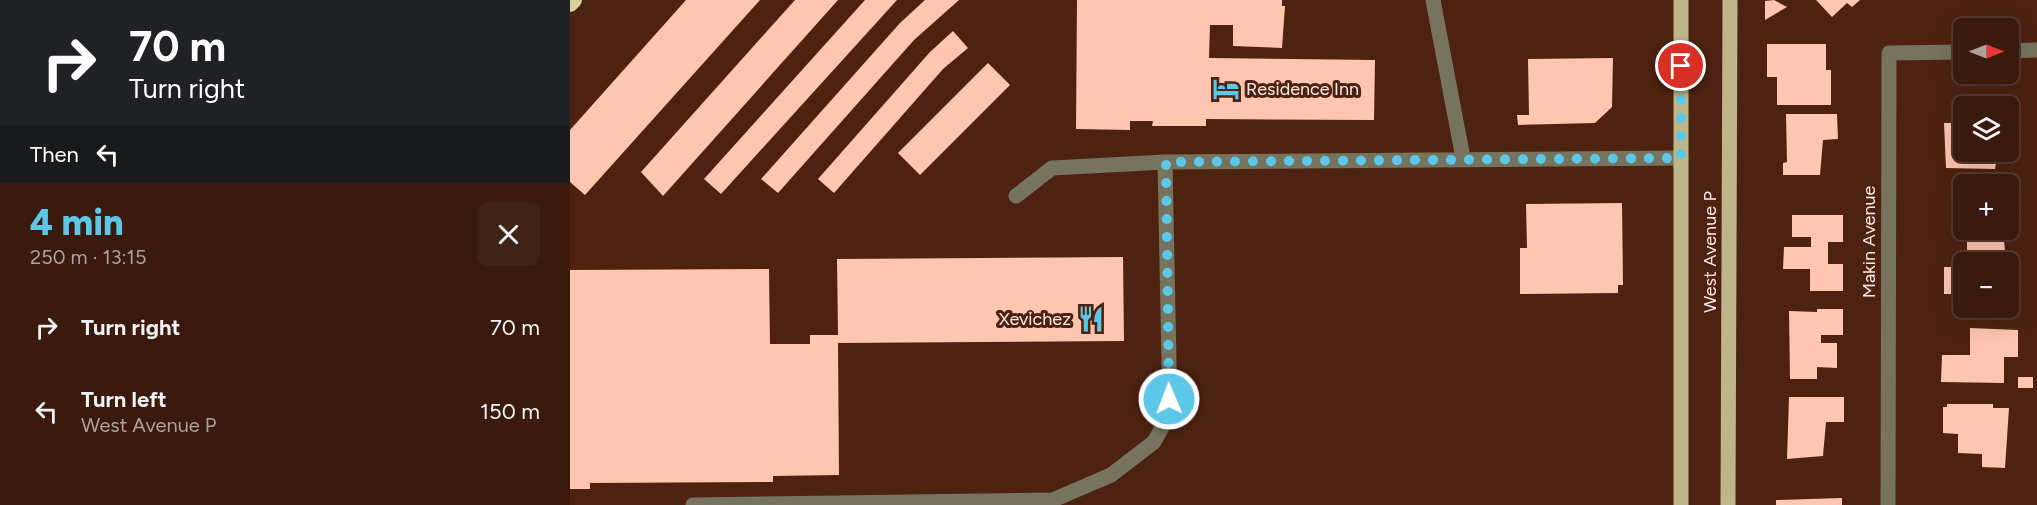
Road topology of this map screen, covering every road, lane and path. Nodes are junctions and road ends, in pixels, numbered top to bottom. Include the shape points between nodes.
1 (1433, 0) edge
2 (1681, 0) edge
3 (1730, 0) edge
4 (2037, 50) edge
5 (2019, 51) edge
6 (1953, 52) edge
7 (1463, 158) junction
8 (1681, 158) junction
9 (1166, 162) junction
10 (1016, 196) dead end
11 (693, 505) edge
12 (1681, 505) edge
13 (1728, 505) edge
14 (1888, 505) edge

1 - 7 street
2 - 8 main road, West Avenue P
3 - 13 main road, West Avenue P
4 - 5 street
6 - 14 street, Makin Avenue via 1889,53
7 - 8 street
7 - 9 street
8 - 12 main road, West Avenue P
9 - 10 street via 1052,168
9 - 11 street via 1170,413 1155,442 1111,475 1053,500

